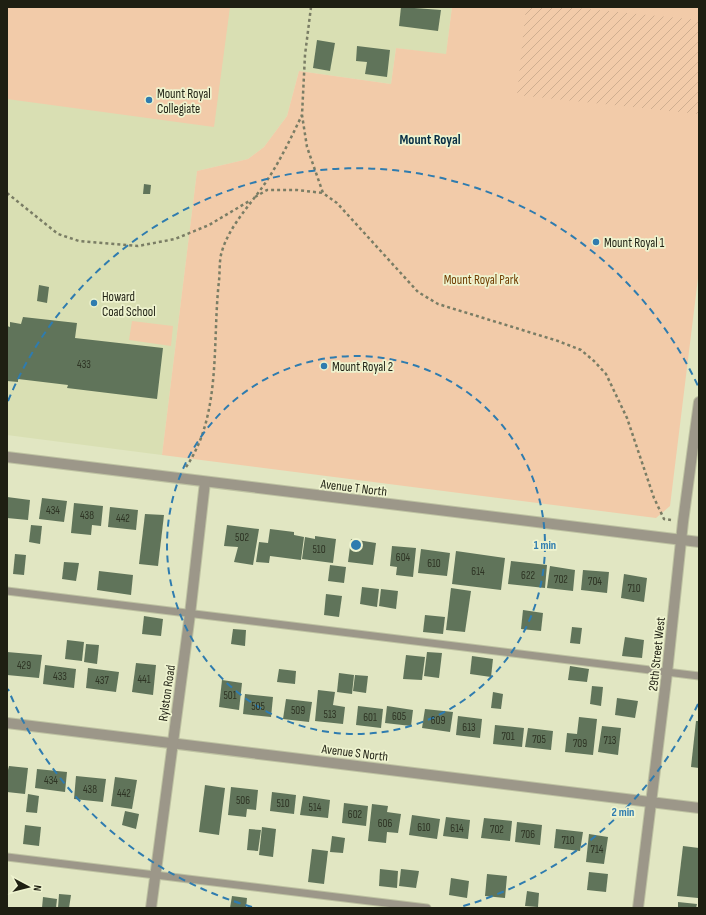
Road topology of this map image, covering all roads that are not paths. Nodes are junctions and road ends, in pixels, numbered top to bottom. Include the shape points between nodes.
1 (699, 402) edge
2 (698, 413) edge
3 (7, 457) edge
4 (205, 482) junction
5 (681, 540) junction
6 (699, 542) edge
7 (7, 591) edge
8 (190, 614) junction
9 (667, 673) junction
10 (699, 676) edge
11 (7, 723) edge
12 (173, 743) junction
13 (651, 802) junction
14 (699, 808) edge
15 (7, 857) edge
16 (155, 876) junction
17 (151, 908) edge
18 (426, 908) edge
19 (638, 908) edge

1 - 2 street, 29th Street West
2 - 5 street, 29th Street West
3 - 4 street, Avenue T North
4 - 5 street, Avenue T North
4 - 8 street, Rylston Road
5 - 6 street, Avenue T North
5 - 9 street, 29th Street West
7 - 8 lane
8 - 9 lane
8 - 12 street, Rylston Road
9 - 10 lane
9 - 13 street, 29th Street West
11 - 12 street, Avenue S North
12 - 13 street, Avenue S North
12 - 16 street, Rylston Road
13 - 14 street, Avenue S North
13 - 19 street, 29th Street West
15 - 16 lane
16 - 17 street, Rylston Road
16 - 18 lane

